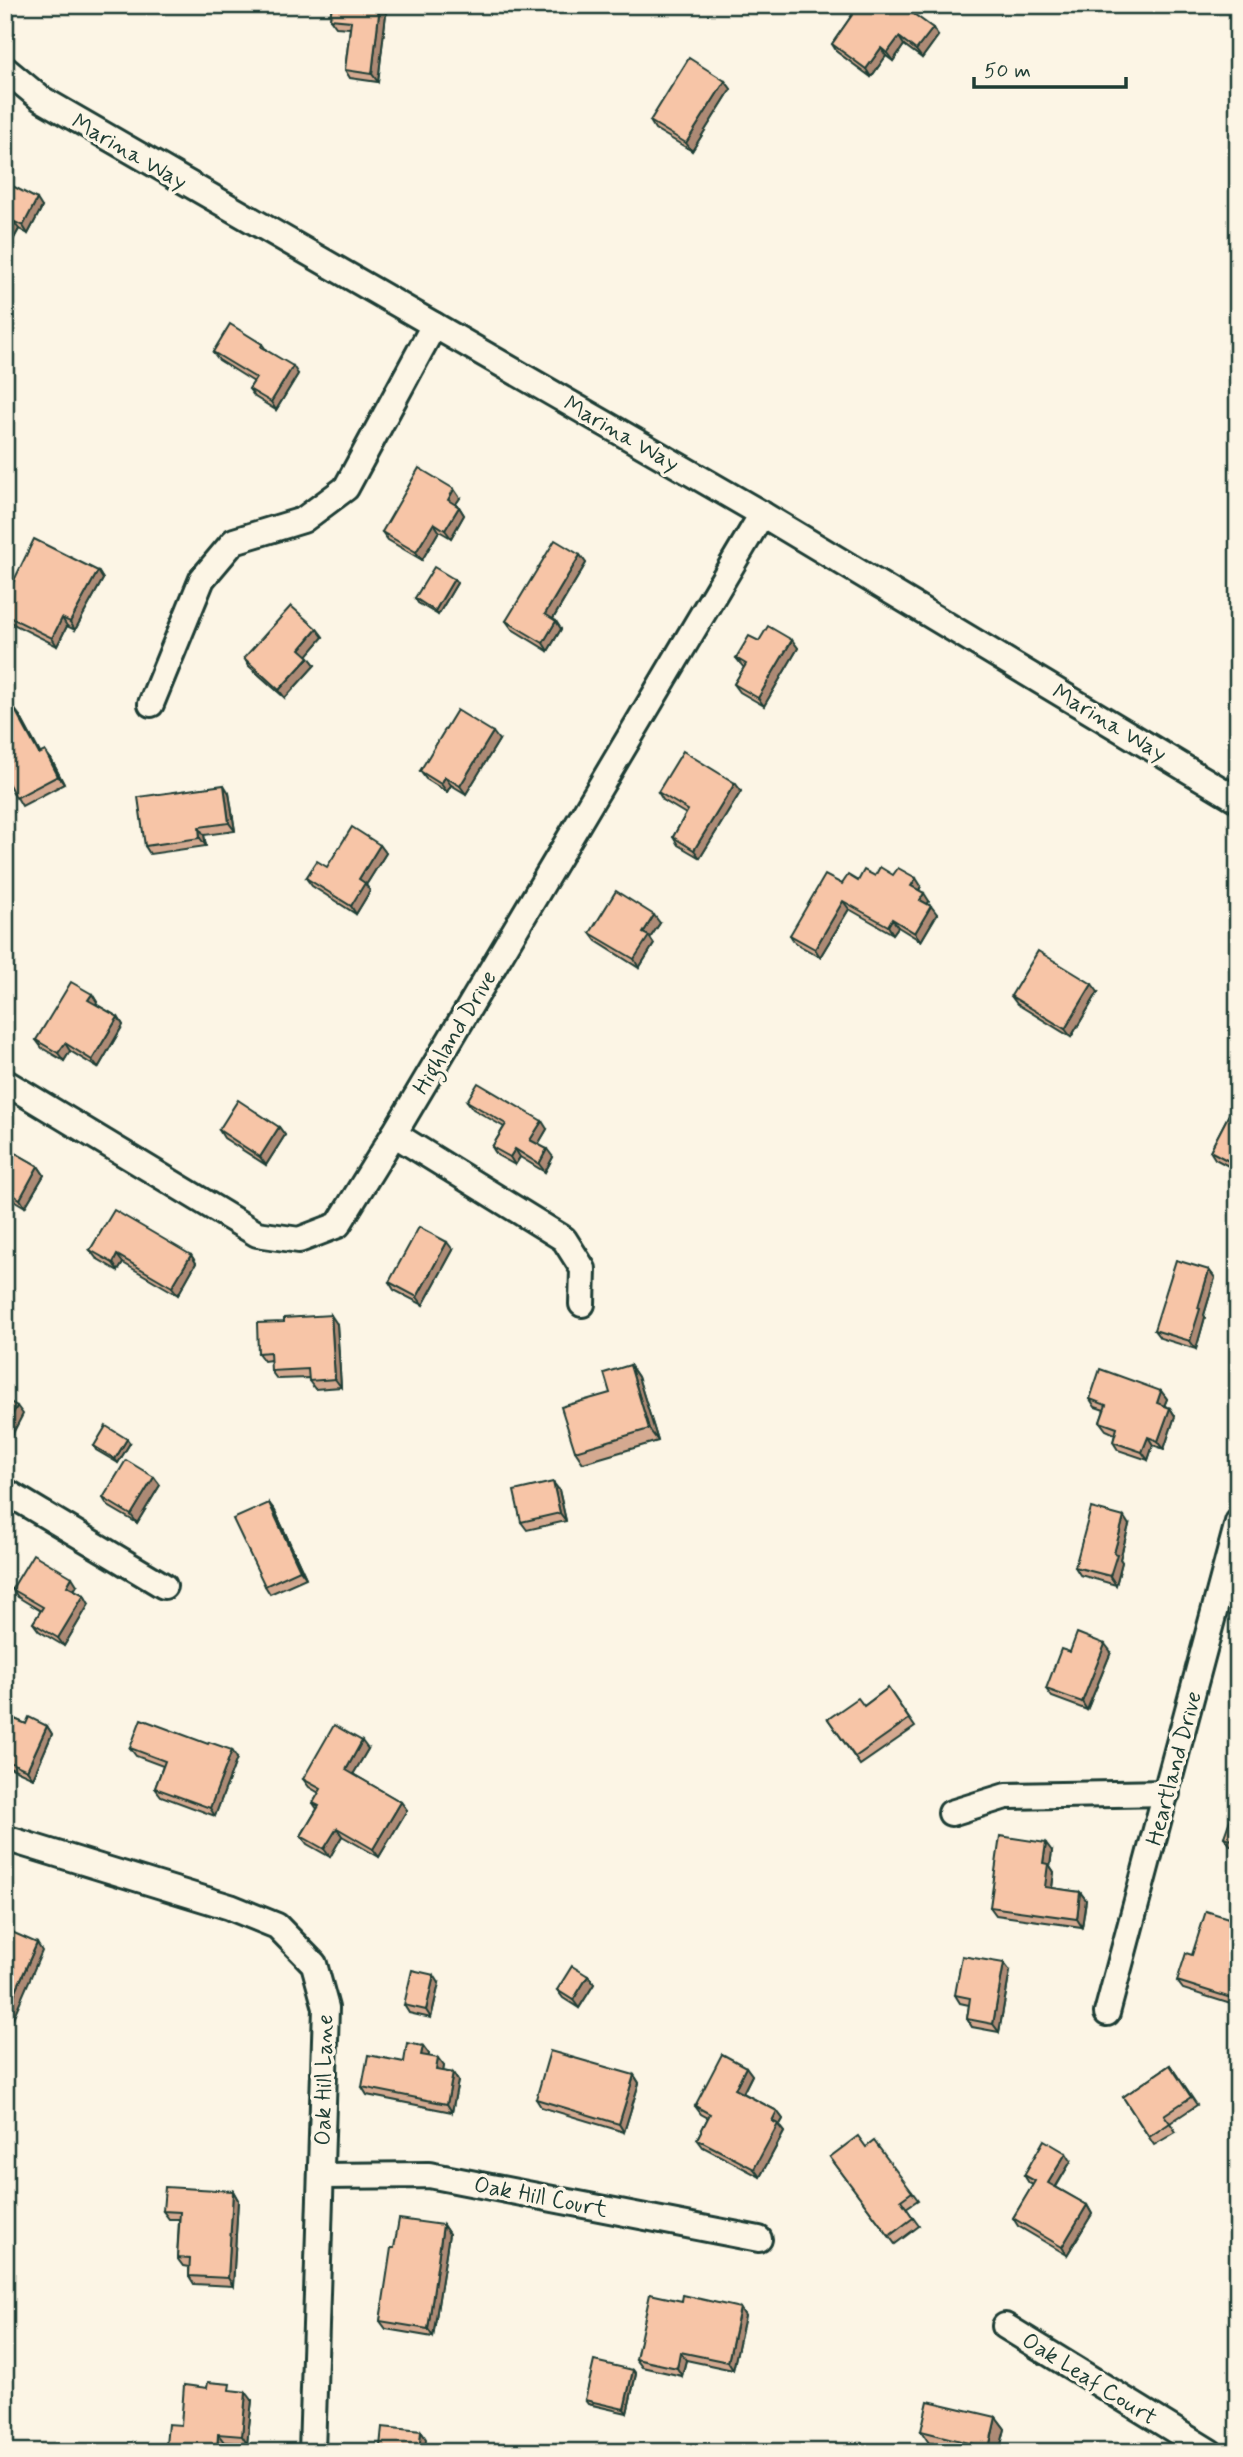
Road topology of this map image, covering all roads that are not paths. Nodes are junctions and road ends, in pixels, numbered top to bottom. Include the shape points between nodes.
1 (5, 69) edge
2 (434, 325) junction
3 (762, 514) junction
4 (151, 704) dead end
5 (1238, 800) edge
6 (5, 1082) edge
7 (394, 1134) junction
8 (582, 1304) dead end
9 (5, 1491) edge
10 (1238, 1522) edge
11 (164, 1586) dead end
12 (1167, 1793) junction
13 (951, 1813) dead end
14 (5, 1838) edge
15 (1107, 2014) dead end
16 (321, 2176) junction
17 (759, 2239) dead end
18 (1005, 2326) dead end
19 (312, 2452) edge
20 (1210, 2452) edge

1 - 2 street, Marina Way via 40,98
2 - 3 street, Marina Way
2 - 4 street via 346,488 303,520 234,541 202,579
3 - 5 street, Marina Way
3 - 7 street, Highland Drive
6 - 7 street, Highland Drive via 257,1234 299,1240 338,1225
7 - 8 street via 565,1239 583,1269
9 - 11 street
10 - 12 street, Heartland Drive
12 - 13 street via 1006,1796
12 - 15 street, Heartland Drive
14 - 16 street, Oak Hill Lane via 230,1907 277,1926 314,1964 326,2008
16 - 17 street, Oak Hill Court via 429,2175
16 - 19 street, Oak Hill Lane
18 - 20 street, Oak Leaf Court

